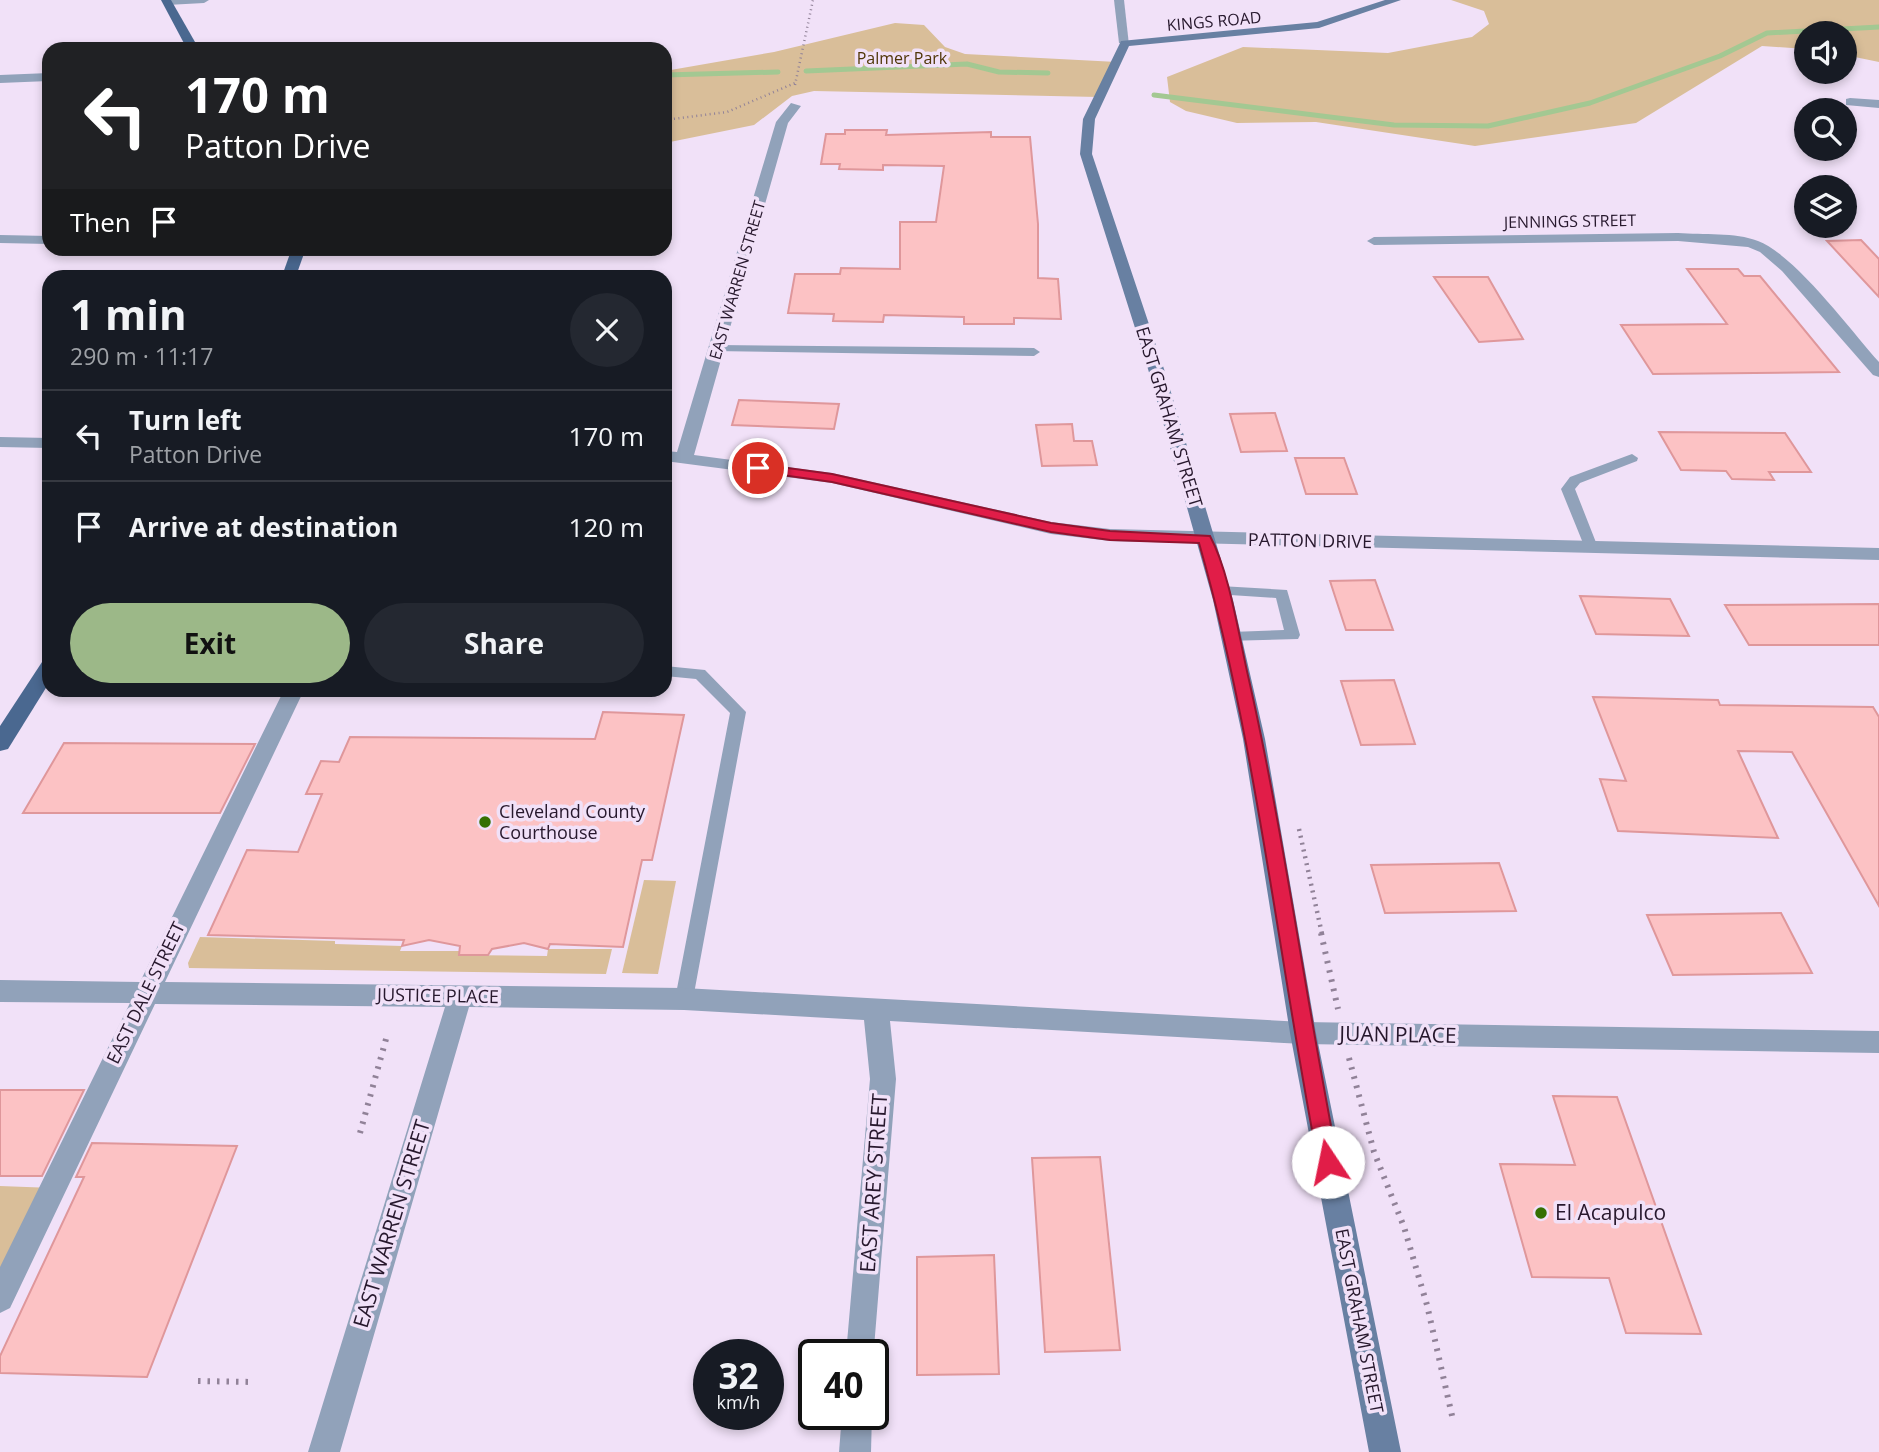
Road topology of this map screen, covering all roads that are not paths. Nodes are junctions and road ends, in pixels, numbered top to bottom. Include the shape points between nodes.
1 (204, 0) edge
2 (1119, 0) edge
3 (1396, 0) edge
4 (166, 1) edge
5 (188, 42) edge
6 (1125, 43) junction
7 (42, 77) edge
8 (0, 79) edge
9 (1857, 102) edge
10 (1879, 104) edge
11 (795, 106) road end
12 (0, 239) edge
13 (42, 240) edge
14 (1374, 241) dead end
15 (717, 349) junction
16 (1034, 352) dead end
17 (1879, 372) edge
18 (0, 442) edge
19 (42, 443) edge
20 (672, 457) edge
21 (684, 458) junction
22 (1632, 458) dead end
23 (1205, 539) junction
24 (1590, 545) junction
25 (1879, 554) edge
26 (1220, 591) junction
27 (1231, 638) junction
28 (672, 672) edge
29 (42, 678) edge
30 (291, 697) edge
31 (0, 744) edge
32 (0, 991) edge
33 (146, 993) junction
34 (460, 997) junction
35 (684, 999) junction
36 (876, 1011) junction
37 (1303, 1033) junction
38 (1879, 1042) edge
39 (0, 1298) edge
40 (862, 1339) edge
41 (856, 1430) edge
42 (324, 1452) edge
43 (855, 1452) edge
44 (1385, 1452) edge

1 - 4 street
2 - 6 street
3 - 6 street, KINGS ROAD via 1284,30
4 - 5 main road
6 - 23 street, EAST GRAHAM STREET via 1086,128 1086,154
7 - 8 street
9 - 10 street
11 - 15 street, EAST WARREN STREET via 782,122
12 - 13 street
14 - 17 street, JENNINGS STREET via 1678,237 1751,243 1787,268
15 - 16 lane
15 - 21 street, EAST WARREN STREET
18 - 19 street
20 - 21 street, PATTON DRIVE
21 - 23 street, PATTON DRIVE via 832,478 1051,528
22 - 24 lane via 1575,480 1568,489
23 - 24 street, PATTON DRIVE
23 - 26 street, EAST GRAHAM STREET
24 - 25 street, PATTON DRIVE
26 - 27 street, EAST GRAHAM STREET
26 - 27 lane via 1282,593 1293,635
27 - 37 street, EAST GRAHAM STREET via 1254,739
28 - 35 lane via 700,674 738,712
29 - 31 main road
30 - 33 street, EAST DALE STREET
32 - 33 street, JUSTICE PLACE
33 - 34 street, JUSTICE PLACE
33 - 39 street, EAST DALE STREET
34 - 35 street, JUSTICE PLACE
34 - 42 street, EAST WARREN STREET
35 - 36 street, JUSTICE PLACE
36 - 37 street, JUAN PLACE
36 - 40 street, EAST AREY STREET via 883,1079
37 - 38 street, JUAN PLACE
37 - 44 street, EAST GRAHAM STREET
41 - 43 street

